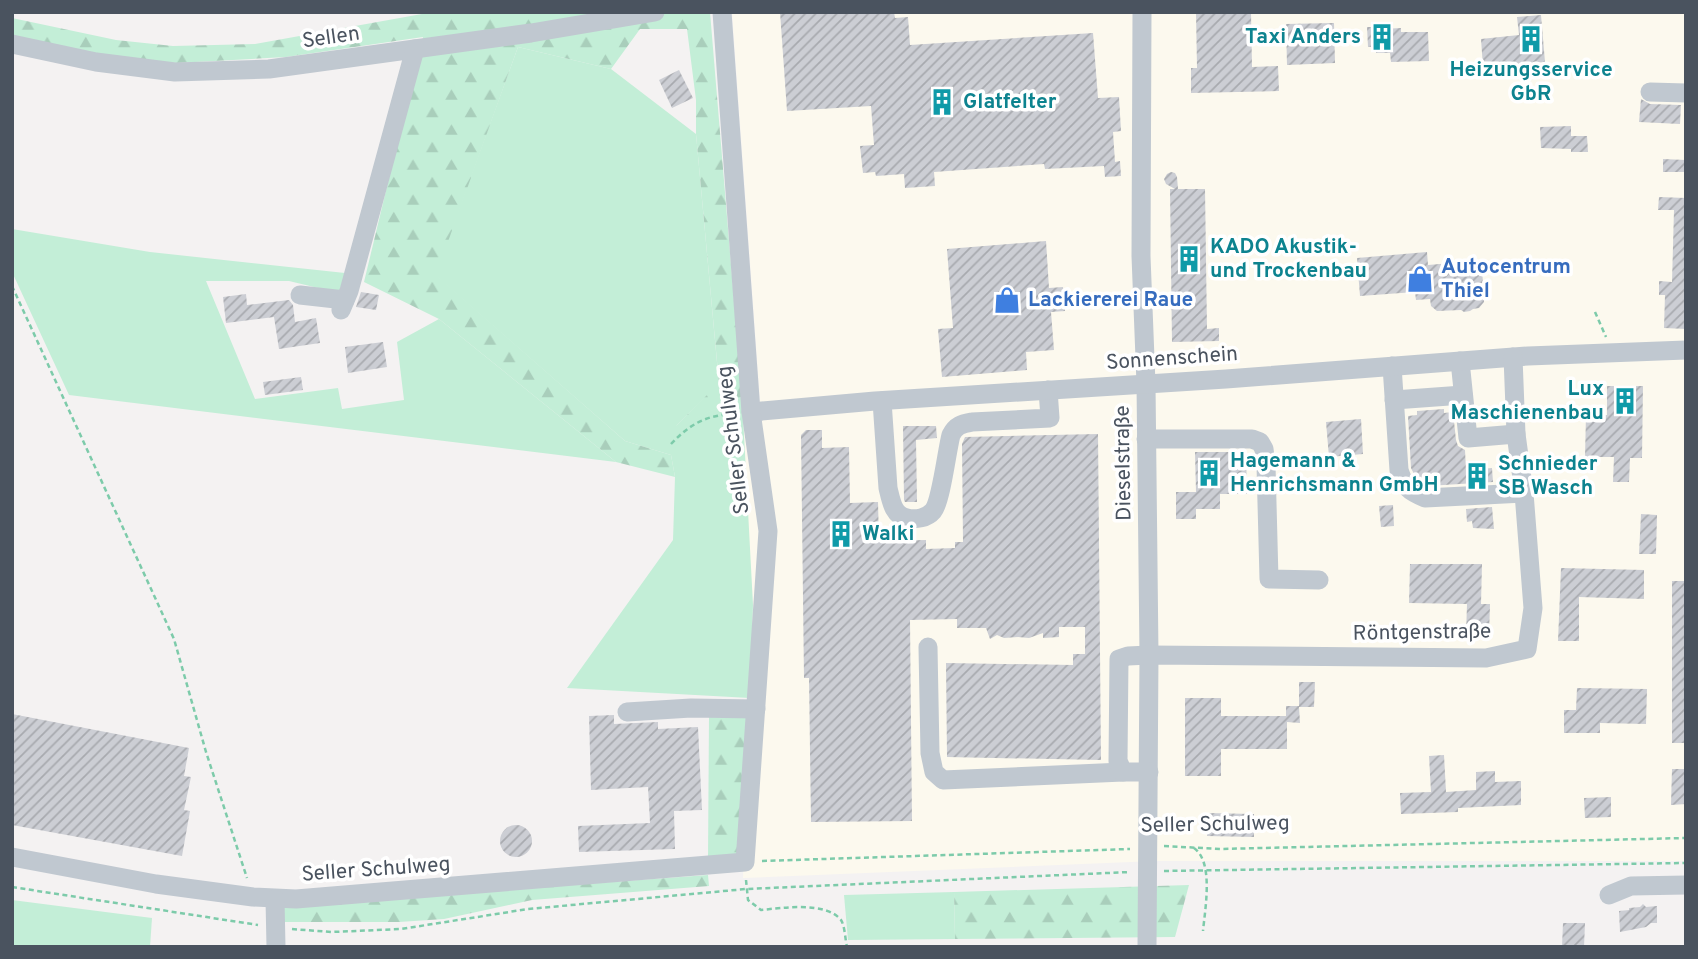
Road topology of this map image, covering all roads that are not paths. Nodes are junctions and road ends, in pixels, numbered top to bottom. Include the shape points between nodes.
1 (655, 12) edge
2 (722, 12) edge
3 (1142, 12) edge
4 (12, 44) edge
5 (415, 49) junction
6 (1650, 92) dead end
7 (1686, 93) edge
8 (300, 295) dead end
9 (1686, 350) edge
10 (1513, 357) junction
11 (1460, 361) junction
12 (1392, 366) junction
13 (1146, 384) junction
14 (1048, 390) junction
15 (1462, 392) junction
16 (1394, 396) junction
17 (883, 401) junction
18 (751, 412) junction
19 (1516, 434) junction
20 (1146, 439) junction
21 (1524, 493) junction
22 (1319, 580) dead end
23 (928, 647) dead end
24 (1149, 655) junction
25 (756, 709) junction
26 (627, 712) dead end
27 (1123, 772) junction
28 (1149, 772) junction
29 (12, 858) edge
30 (1686, 886) edge
31 (1609, 895) dead end
32 (275, 899) junction
33 (276, 937) edge
34 (1147, 947) edge

1 - 5 street, Sellen
2 - 18 street, Seller Schulweg
3 - 13 street, Dieselstraße via 1141,256
4 - 5 street, Sellen via 96,62 175,72 269,69
5 - 8 street via 343,305
6 - 7 street
9 - 10 street, Sonnenschein
10 - 11 street, Sonnenschein
10 - 19 street, Röntgenstraße
11 - 12 street, Sonnenschein
11 - 15 street
12 - 13 street, Sonnenschein
12 - 16 street
13 - 14 street, Sonnenschein
13 - 20 street, Dieselstraße
14 - 17 street, Sonnenschein
14 - 17 street via 1051,418 972,422 954,429 934,511 911,519 895,511 889,495
15 - 16 street
15 - 19 street via 1468,438
16 - 21 street via 1399,470 1411,492 1425,498
17 - 18 street, Sonnenschein
18 - 25 street, Seller Schulweg via 768,531
19 - 21 street, Röntgenstraße
20 - 22 street via 1260,442 1266,465 1269,579
20 - 24 street, Dieselstraße
21 - 24 street, Röntgenstraße via 1533,608 1527,649 1486,658
23 - 27 street via 930,753 934,772 943,780
24 - 27 street via 1119,659 1118,761
24 - 28 street, Dieselstraße
25 - 26 street
25 - 32 street, Seller Schulweg via 745,862
27 - 28 street
28 - 34 street, Dieselstraße
29 - 32 street, Seller Schulweg via 156,884
30 - 31 street via 1631,887
32 - 33 street

